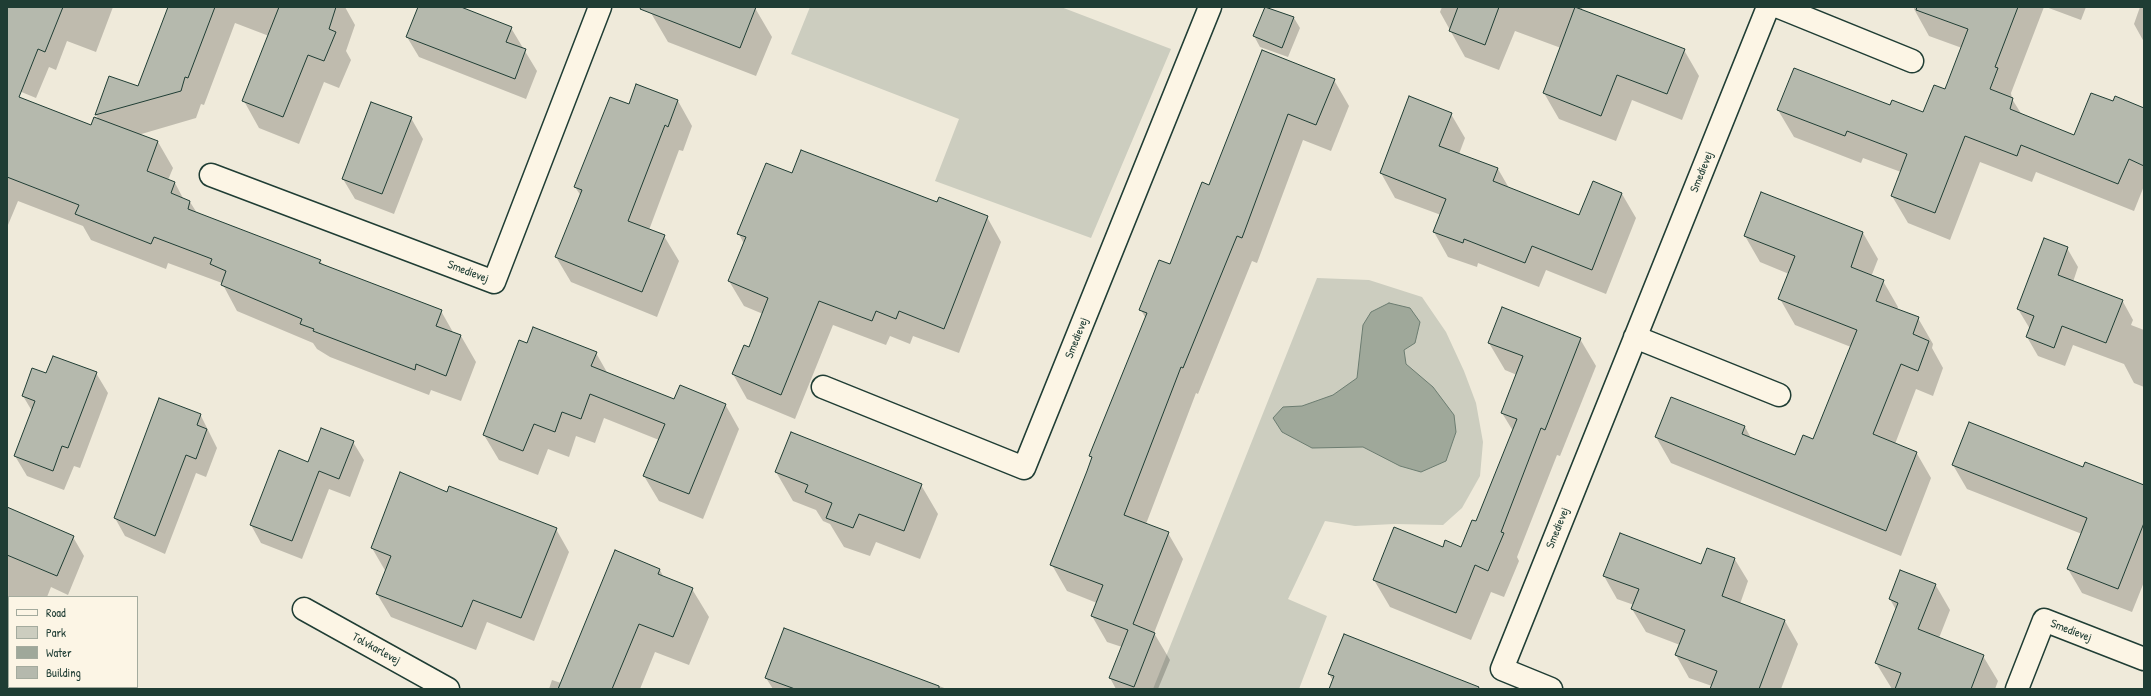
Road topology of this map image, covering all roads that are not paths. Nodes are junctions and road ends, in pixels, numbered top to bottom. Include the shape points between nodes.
1 (600, 7) edge
2 (1210, 7) edge
3 (1768, 7) edge
4 (1778, 7) edge
5 (1912, 61) dead end
6 (211, 175) dead end
7 (1635, 338) junction
8 (823, 387) dead end
9 (1779, 395) dead end
10 (304, 609) dead end
11 (2144, 659) edge
12 (448, 689) edge
13 (1551, 689) edge
14 (2017, 689) edge

1 - 6 street, Smedievej via 494,282
2 - 8 street, Smedievej via 1024,468
3 - 7 street, Smedievej
4 - 5 street
7 - 9 street
7 - 13 street, Smedievej via 1502,669
10 - 12 street, Tolvkarlevej
11 - 14 street, Smedievej via 2044,620

